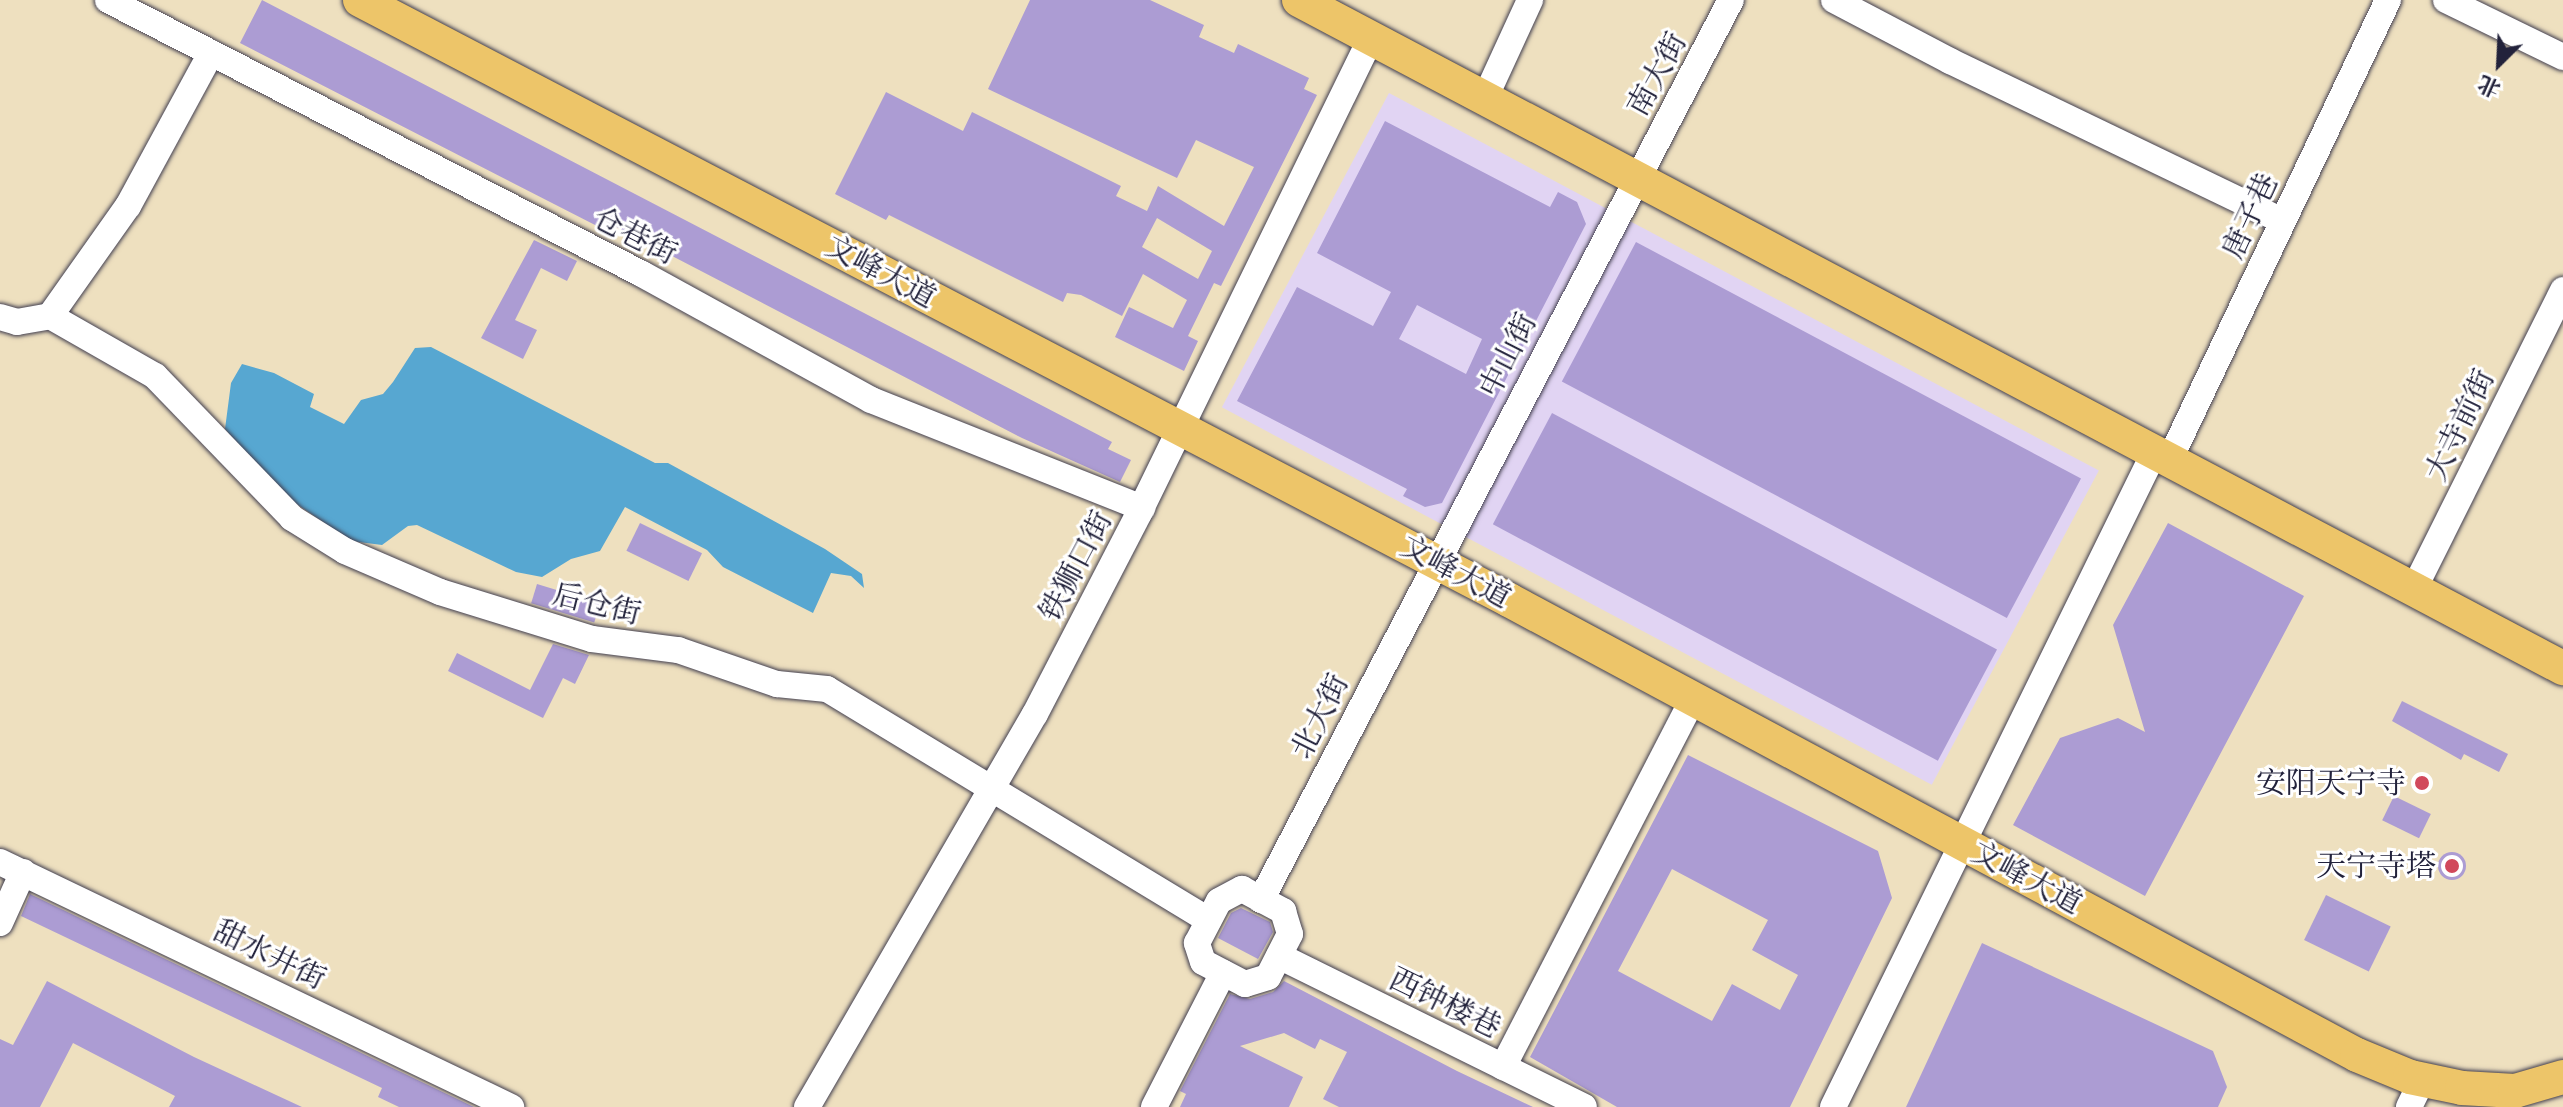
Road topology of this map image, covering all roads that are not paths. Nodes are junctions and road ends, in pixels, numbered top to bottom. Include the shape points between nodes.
1 (108, 0) edge
2 (360, 0) edge
3 (1299, 0) edge
4 (1530, 0) edge
5 (1731, 0) edge
6 (1834, 0) edge
7 (2388, 0) edge
8 (2446, 0) edge
9 (1371, 38) junction
10 (211, 53) junction
11 (2563, 57) edge
12 (1485, 98) junction
13 (1635, 177) junction
14 (2283, 221) junction
15 (2563, 290) edge
16 (50, 316) junction
17 (0, 317) edge
18 (1181, 429) junction
19 (2162, 455) junction
20 (1142, 508) junction
21 (1436, 562) junction
22 (2414, 589) junction
23 (2563, 668) edge
24 (1693, 699) junction
25 (993, 787) junction
26 (1960, 842) junction
27 (12, 867) edge
28 (1261, 900) junction
29 (1209, 920) junction
30 (0, 923) edge
31 (1279, 956) junction
32 (1223, 973) junction
33 (1503, 1067) junction
34 (2563, 1077) edge
35 (2416, 1094) edge
36 (511, 1107) edge
37 (807, 1107) edge
38 (1154, 1107) edge
39 (1584, 1107) edge
40 (1833, 1107) edge

1 - 10 street, 仓巷街
2 - 18 main road, 文峰大道
3 - 9 main road
4 - 12 street
5 - 13 street, 南大街 via 1699,68
6 - 14 street
7 - 14 street, 唐子巷
8 - 11 street
9 - 12 main road
9 - 18 street, 铁狮口街
10 - 16 street via 128,206
10 - 20 street, 仓巷街 via 642,274 871,400
12 - 13 main road
13 - 19 main road
13 - 21 street, 中山街
14 - 19 street, 唐子巷
15 - 22 street, 大寺前街
16 - 17 street via 17,322
16 - 25 street, 后仓街 via 176,391 292,518 359,558 440,592 592,639 702,655 777,684 813,684
18 - 20 street, 铁狮口街
18 - 21 main road, 文峰大道
19 - 22 main road
19 - 26 street, 唐子巷
20 - 25 street, 铁狮口街
21 - 24 main road, 文峰大道
21 - 28 street, 北大街
22 - 23 main road
24 - 26 main road, 文峰大道
24 - 33 street
25 - 29 street, 后仓街
25 - 37 street, 铁狮口街
26 - 35 main road, 文峰大道 via 2357,1055
26 - 40 street, 唐子巷
27 - 30 street
27 - 36 street, 甜水井街
28 - 29 street via 1242,889 1219,901
28 - 31 street via 1283,911 1290,934
29 - 32 street via 1197,943 1203,962
31 - 32 street via 1268,977 1245,984
31 - 33 street, 西钟楼巷
32 - 38 street
33 - 39 street, 西钟楼巷
34 - 35 main road, 文峰大道 via 2515,1091

